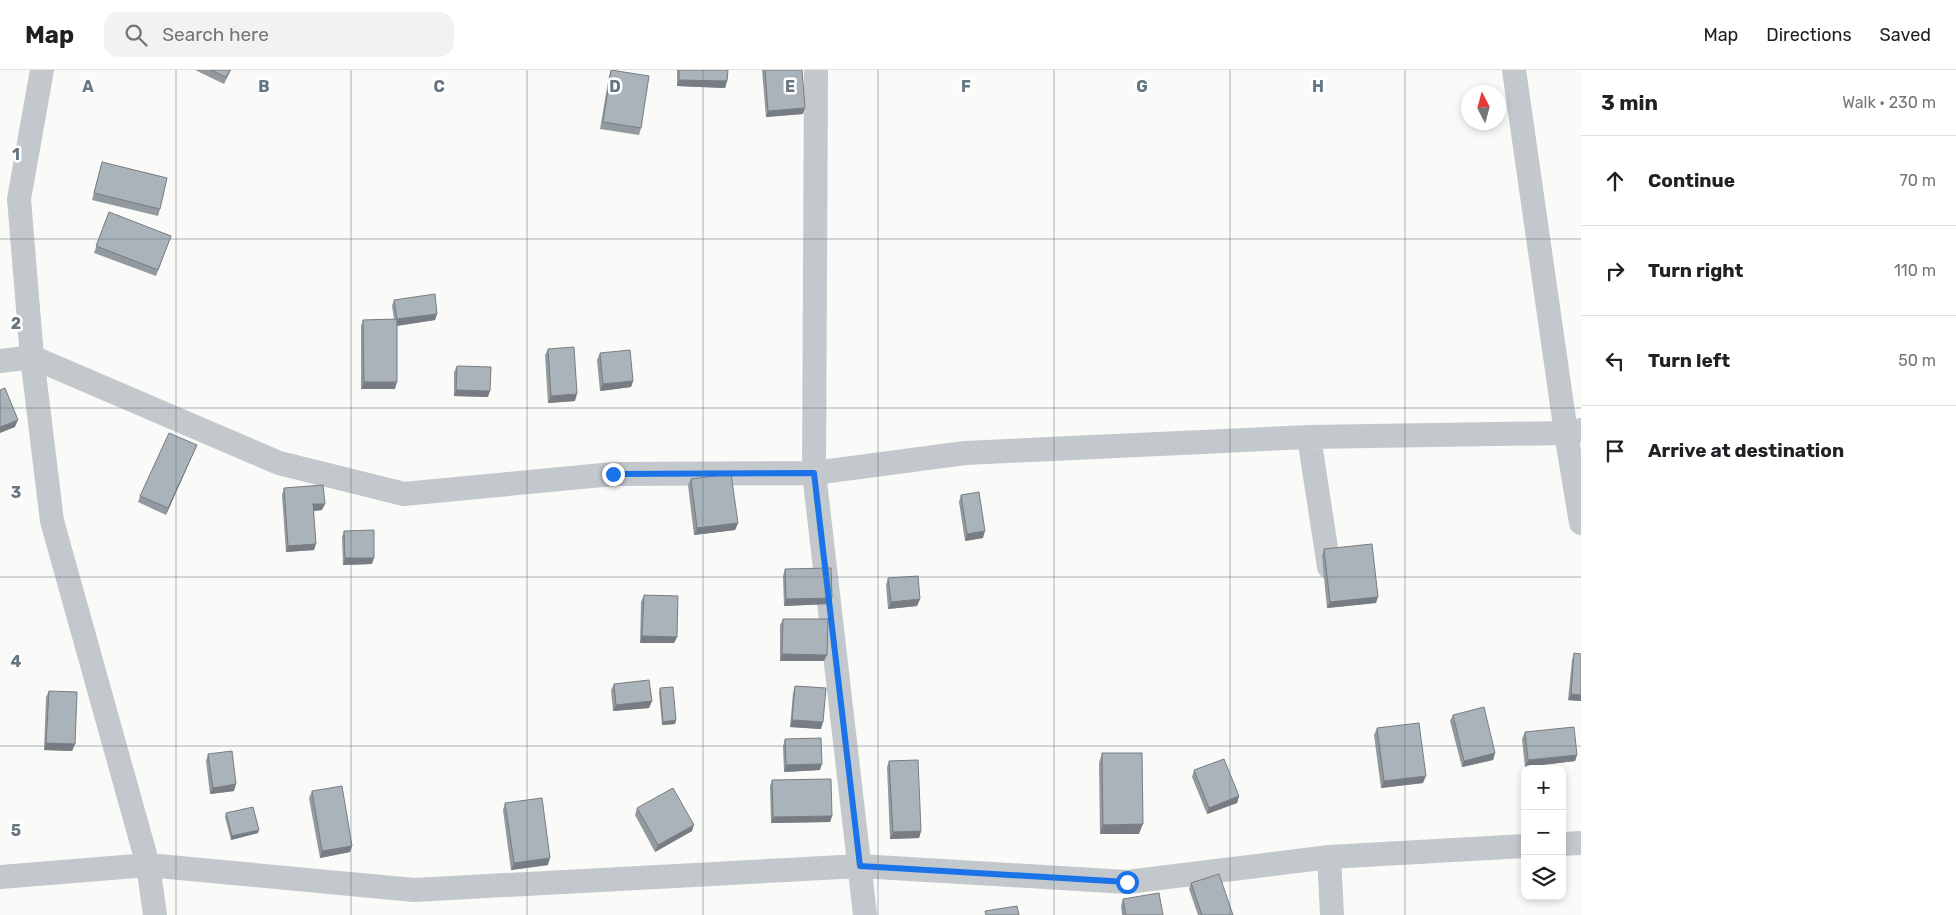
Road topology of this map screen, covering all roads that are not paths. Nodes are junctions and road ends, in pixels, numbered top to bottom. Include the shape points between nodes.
1 (42, 70) edge
2 (816, 70) edge
3 (1514, 70) edge
4 (32, 358) junction
5 (0, 361) edge
6 (1574, 432) edge
7 (1309, 437) junction
8 (814, 473) junction
9 (1581, 523) edge
10 (1330, 568) edge
11 (1581, 843) edge
12 (1566, 844) edge
13 (1521, 846) edge
14 (1329, 857) junction
15 (148, 864) junction
16 (860, 866) junction
17 (0, 877) edge
18 (155, 915) edge
19 (865, 915) edge
20 (1332, 915) edge

1 - 4 street via 19,199
2 - 8 street
3 - 6 street
4 - 5 street
4 - 8 street via 279,463 404,494 613,474
4 - 15 street via 52,521
6 - 7 street
6 - 9 street
7 - 8 street via 965,453
7 - 10 street
8 - 16 street
11 - 12 street
13 - 14 street
14 - 16 street via 1127,882
14 - 20 street
15 - 16 street via 414,890
15 - 17 street
15 - 18 street
16 - 19 street

